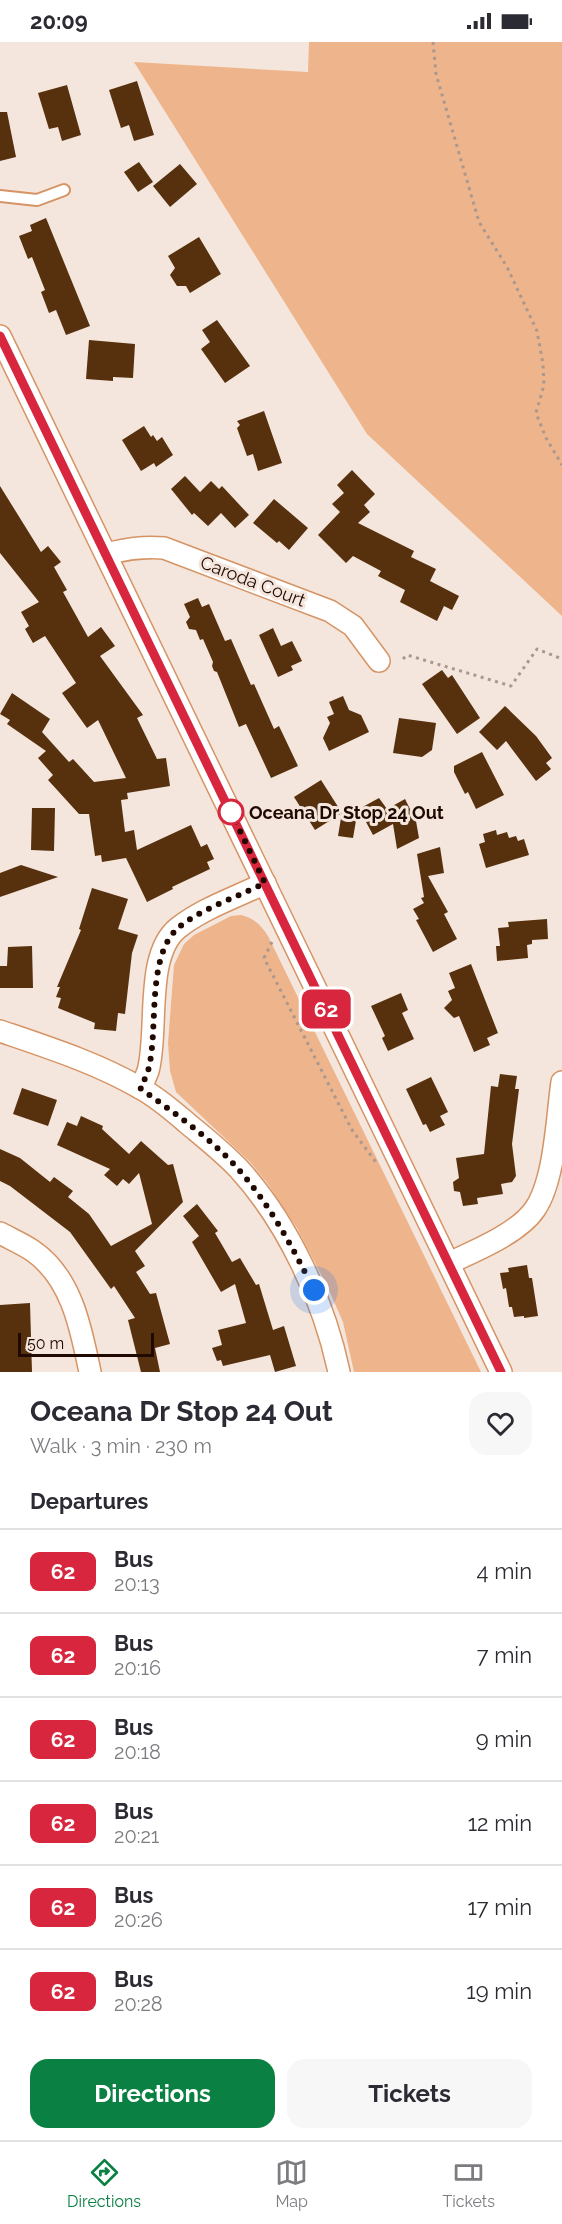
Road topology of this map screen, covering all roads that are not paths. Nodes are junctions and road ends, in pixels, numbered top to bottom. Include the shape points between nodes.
1 (64, 190) dead end
2 (0, 196) edge
3 (0, 336) edge
4 (106, 554) junction
5 (379, 661) dead end
6 (265, 883) junction
7 (0, 1031) edge
8 (562, 1082) edge
9 (140, 1088) junction
10 (0, 1233) edge
11 (449, 1263) junction
12 (90, 1372) edge
13 (339, 1372) edge
14 (501, 1372) edge

1 - 2 lane via 37,200
3 - 4 street
4 - 5 street, Caroda Court via 148,546 164,548 320,607 353,626
4 - 6 street
6 - 9 street via 193,918 167,942 158,974 148,1071
6 - 11 street
7 - 9 street
8 - 11 street via 549,1171 535,1209 507,1233
9 - 13 street via 175,1113 239,1170 273,1215 314,1290 333,1342
10 - 12 street via 33,1251 63,1285 79,1323
11 - 14 street

